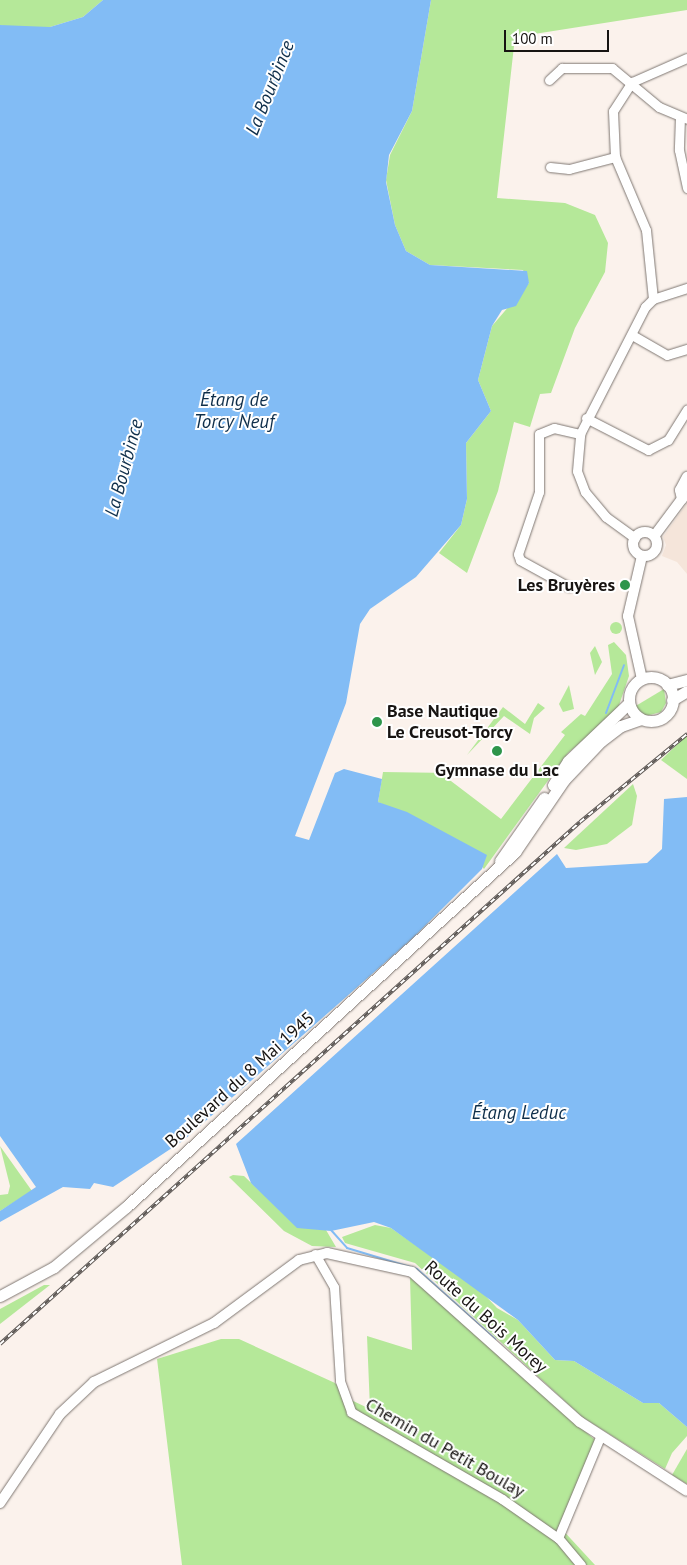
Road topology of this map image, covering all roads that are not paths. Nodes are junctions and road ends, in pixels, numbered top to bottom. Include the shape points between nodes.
1 (687, 58) edge
2 (549, 80) dead end
3 (632, 82) junction
4 (684, 118) edge
5 (616, 157) junction
6 (550, 167) dead end
7 (687, 188) edge
8 (687, 288) edge
9 (653, 299) junction
10 (632, 335) junction
11 (687, 349) edge
12 (687, 410) edge
13 (586, 418) junction
14 (580, 434) junction
15 (687, 477) edge
16 (684, 496) edge
17 (655, 535) junction
18 (635, 538) junction
19 (642, 556) junction
20 (569, 587) dead end
21 (642, 679) junction
22 (687, 680) edge
23 (667, 685) junction
24 (687, 691) edge
25 (672, 700) junction
26 (629, 702) junction
27 (641, 719) junction
28 (492, 874) junction
29 (315, 1254) junction
30 (0, 1296) edge
31 (600, 1437) junction
32 (687, 1491) edge
33 (0, 1503) edge
34 (558, 1538) junction
35 (581, 1565) edge

1 - 3 street
2 - 3 street via 562,68 594,66 618,70
3 - 4 street via 659,107
3 - 5 street via 613,111
4 - 7 street via 679,150
5 - 6 street via 569,169
5 - 9 street via 646,230
8 - 9 street
9 - 10 street
10 - 11 street via 667,355
10 - 13 street
12 - 13 street via 668,440 648,450
13 - 14 street
14 - 18 street via 577,471 585,492 597,510
14 - 20 street via 554,428 539,434 539,492 518,554 520,560
15 - 16 street via 680,490
16 - 17 street
17 - 18 street via 644,531
17 - 19 street via 655,551
18 - 19 street via 634,547
19 - 21 street via 628,616
21 - 23 main road via 656,678
21 - 26 main road via 632,689
22 - 23 main road
23 - 25 main road
24 - 25 main road
25 - 27 main road via 662,718
26 - 27 main road
26 - 28 main road, Boulevard du 8 Mai 1945 via 568,761
27 - 28 main road, Boulevard du 8 Mai 1945 via 621,726 587,755 515,852
28 - 30 main road, Boulevard du 8 Mai 1945 via 83,1245 39,1276
29 - 31 street, Route du Bois Morey via 335,1254 412,1272
29 - 33 street, Route du Bois Morey via 289,1266 214,1323 88,1386 60,1414
29 - 34 street, Chemin du Petit Boulay via 334,1287 340,1381 352,1412 502,1499
31 - 32 street, Route du Bois Morey
31 - 34 street
34 - 35 street, Chemin du Petit Boulay

